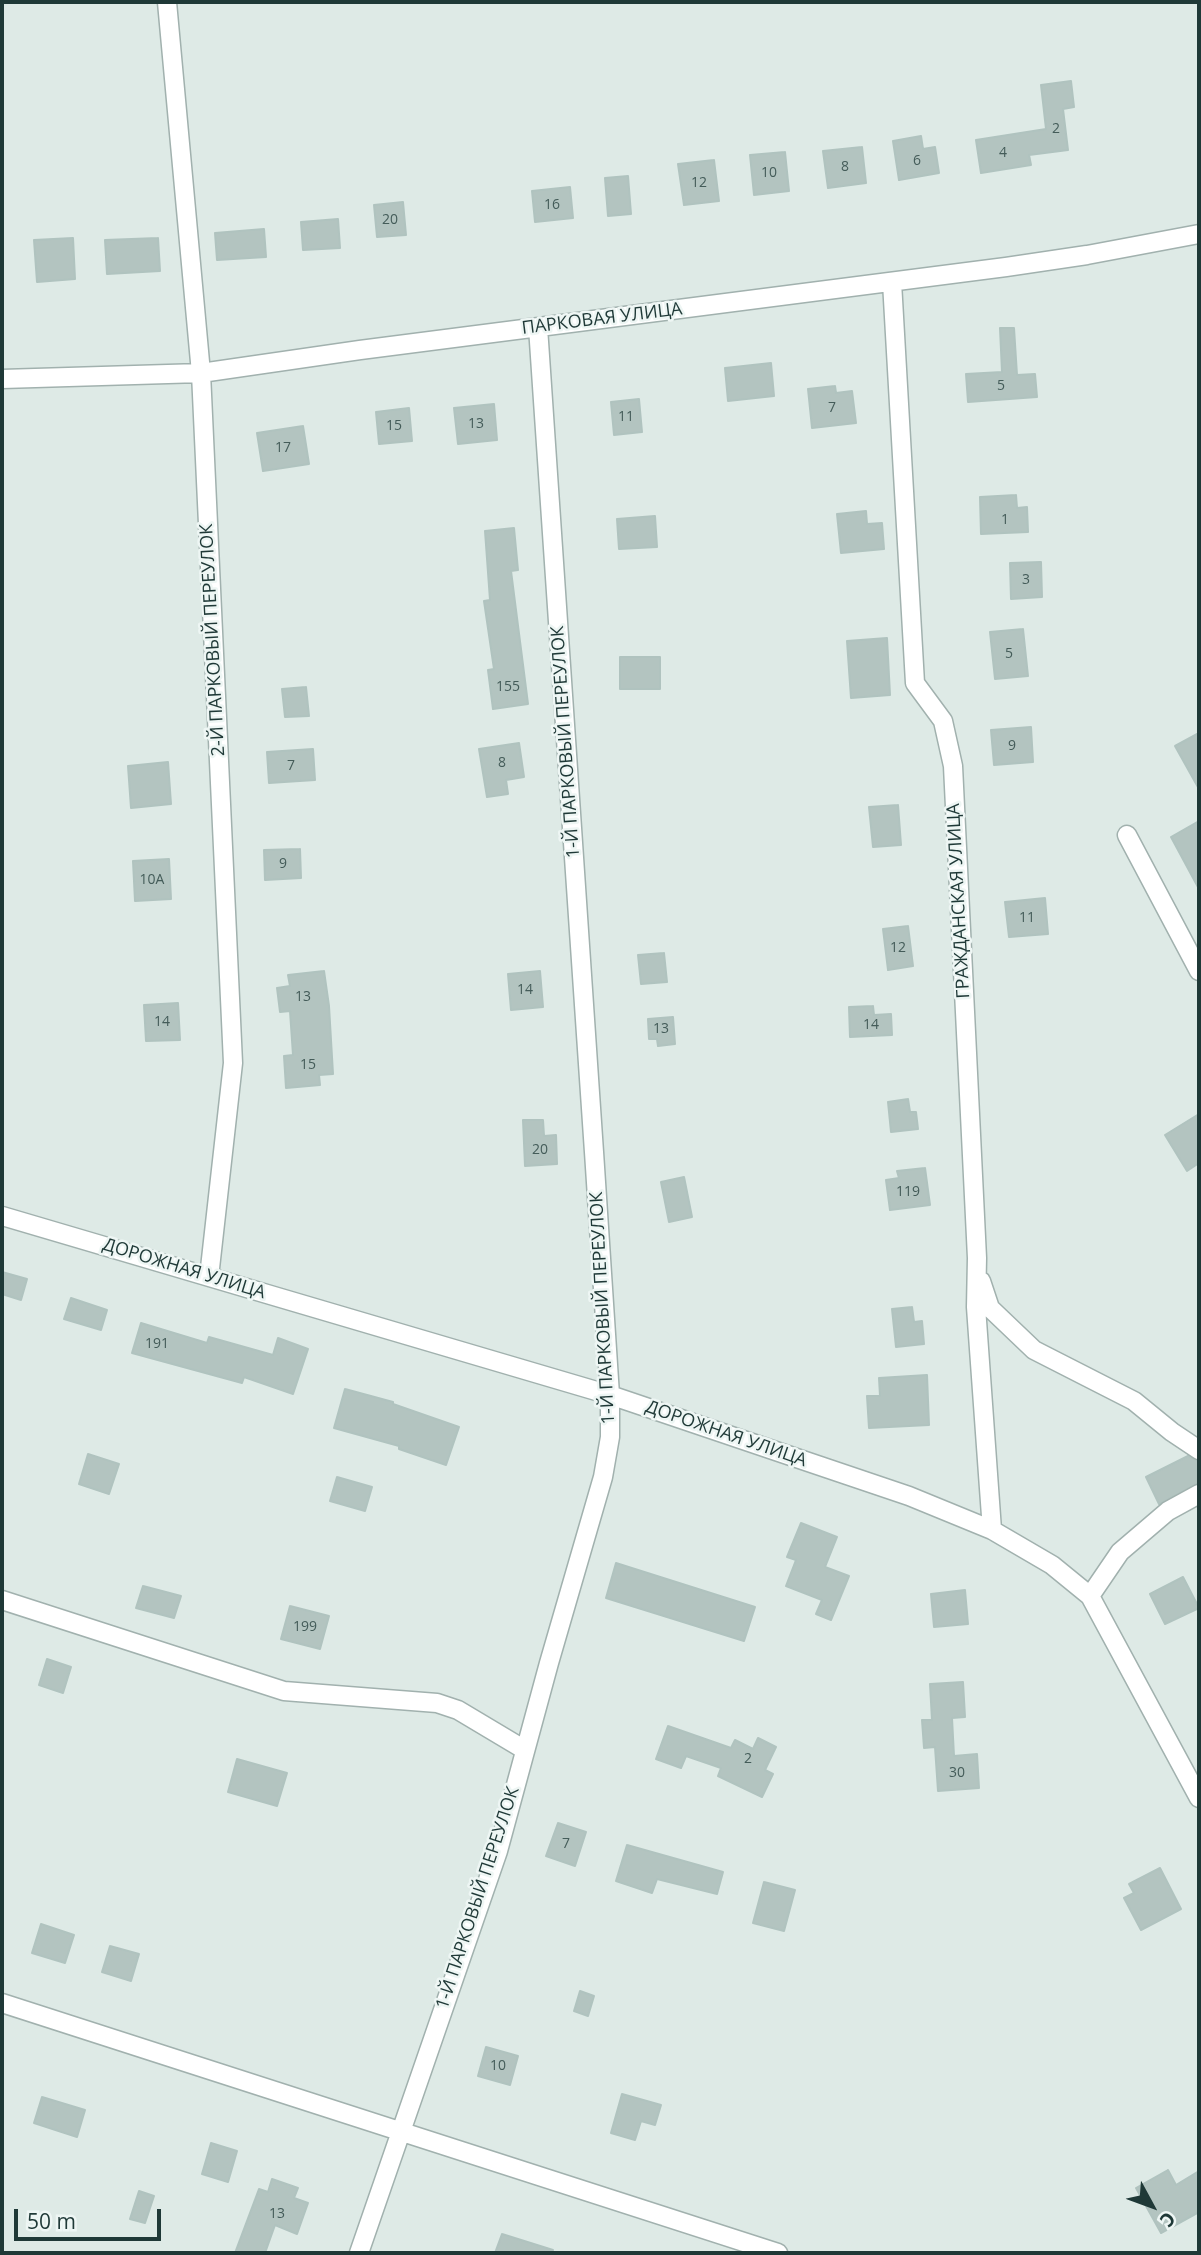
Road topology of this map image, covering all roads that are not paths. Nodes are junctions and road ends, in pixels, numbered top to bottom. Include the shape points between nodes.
1 (167, 2) edge
2 (1199, 234) edge
3 (892, 282) junction
4 (538, 327) junction
5 (201, 373) junction
6 (2, 379) edge
7 (1127, 835) dead end
8 (1199, 971) edge
9 (2, 1216) edge
10 (977, 1258) junction
11 (209, 1277) junction
12 (610, 1395) junction
13 (1199, 1450) edge
14 (1199, 1494) edge
15 (992, 1530) junction
16 (1090, 1596) junction
17 (2, 1600) edge
18 (525, 1750) junction
19 (1199, 1798) edge
20 (2, 2003) edge
21 (403, 2131) junction
22 (359, 2253) edge
23 (778, 2253) edge

1 - 5 street, 2-Й ПАРКОВЫЙ ПЕРЕУЛОК
2 - 3 street, ПАРКОВАЯ УЛИЦА
3 - 4 street, ПАРКОВАЯ УЛИЦА
3 - 10 street, ГРАЖДАНСКАЯ УЛИЦА via 915,683 943,721 953,766
4 - 5 street, ПАРКОВАЯ УЛИЦА
4 - 12 street, 1-Й ПАРКОВЫЙ ПЕРЕУЛОК
5 - 6 street, ПАРКОВАЯ УЛИЦА
5 - 11 street, 2-Й ПАРКОВЫЙ ПЕРЕУЛОК via 233,1063
7 - 8 street
9 - 11 street, ДОРОЖНАЯ УЛИЦА
10 - 13 street via 990,1308 1034,1350 1134,1401
10 - 15 street, ГРАЖДАНСКАЯ УЛИЦА
11 - 12 street, ДОРОЖНАЯ УЛИЦА
12 - 15 street, ДОРОЖНАЯ УЛИЦА via 909,1496
12 - 18 street, 1-Й ПАРКОВЫЙ ПЕРЕУЛОК via 610,1437 603,1477
14 - 16 street via 1168,1511 1120,1552
15 - 16 street, ДОРОЖНАЯ УЛИЦА via 1052,1565
16 - 19 street, ДОРОЖНАЯ УЛИЦА
17 - 18 street via 284,1691 437,1703 458,1710
18 - 21 street, 1-Й ПАРКОВЫЙ ПЕРЕУЛОК via 498,1850
20 - 21 street
21 - 22 street, 1-Й ПАРКОВЫЙ ПЕРЕУЛОК
21 - 23 street

